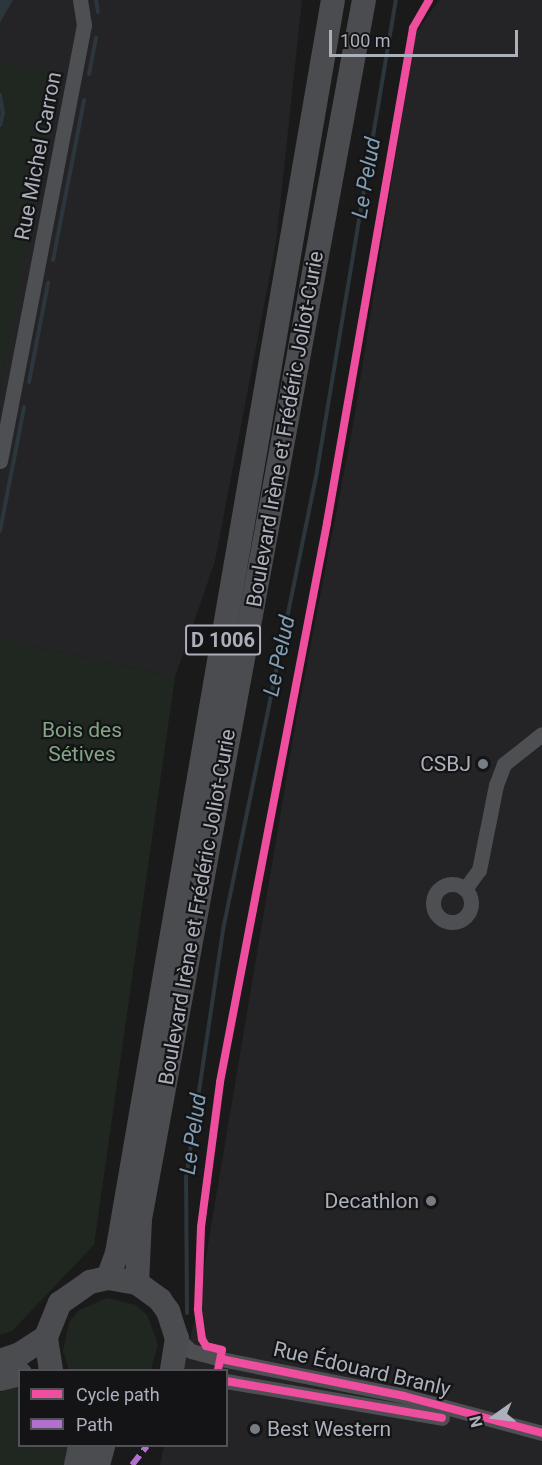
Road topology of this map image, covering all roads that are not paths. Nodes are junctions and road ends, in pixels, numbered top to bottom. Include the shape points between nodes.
1 (80, 0) edge
2 (333, 0) edge
3 (364, 0) edge
4 (0, 461) edge
5 (542, 734) edge
6 (465, 889) dead end
7 (108, 1278) junction
8 (137, 1284) junction
9 (46, 1336) junction
10 (177, 1338) junction
11 (0, 1361) edge
12 (51, 1369) edge
13 (172, 1369) edge
14 (18, 1374) edge
15 (0, 1379) edge
16 (228, 1381) edge
17 (542, 1434) edge
18 (80, 1447) edge
19 (103, 1447) edge
20 (76, 1465) edge
21 (98, 1465) edge

1 - 4 street, Rue Michel Carron via 84,25
2 - 7 main road, Boulevard Irène et Frédéric Joliot-Curie / D 1006 via 119,1241
3 - 8 main road, Boulevard Irène et Frédéric Joliot-Curie / D 1006 via 140,1219
5 - 6 street via 504,764 478,870
7 - 8 main road
7 - 9 main road via 90,1282 60,1303
8 - 10 main road via 164,1305
9 - 11 main road via 20,1354
9 - 12 main road
10 - 13 main road
10 - 17 street, Rue Édouard Branly via 190,1351 404,1396
14 - 15 main road
16 - 17 street, Rue Édouard Branly
18 - 20 main road
19 - 21 main road

